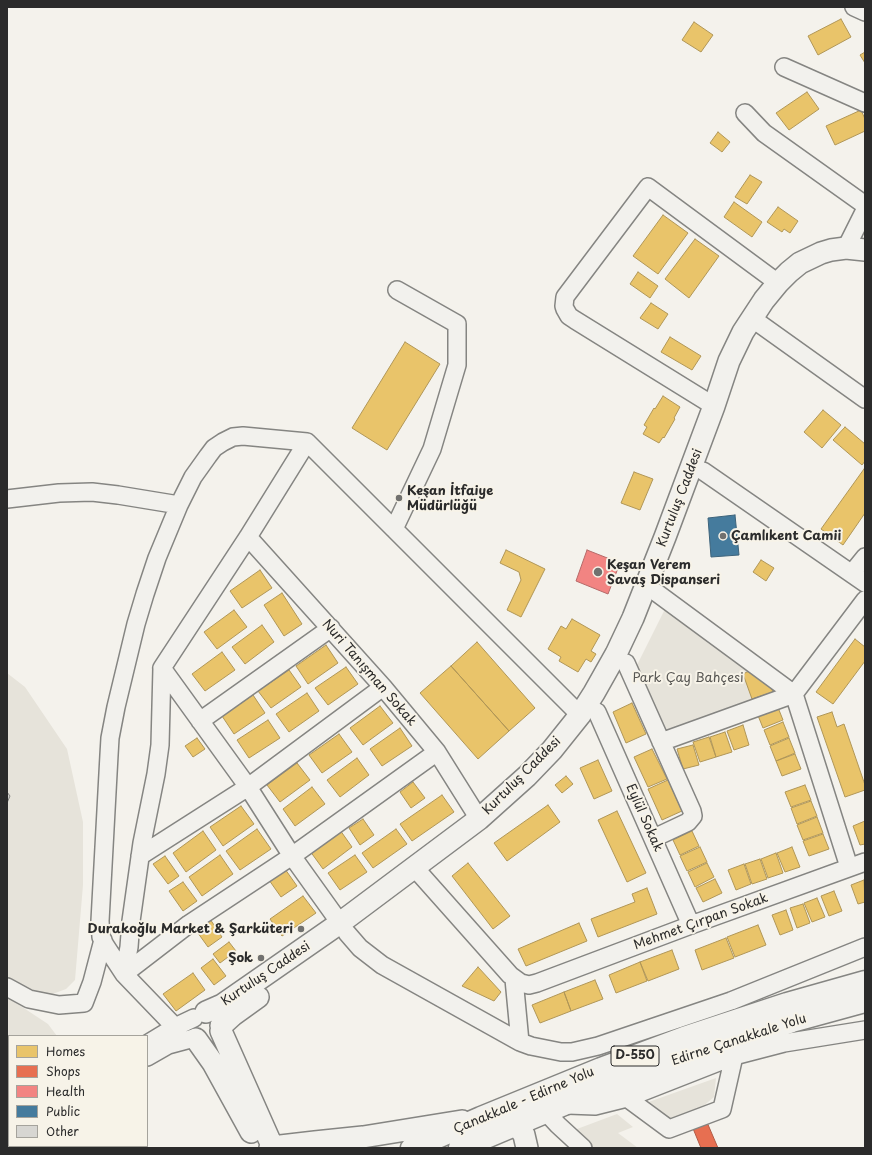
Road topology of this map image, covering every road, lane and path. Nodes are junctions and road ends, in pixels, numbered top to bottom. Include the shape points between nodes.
1 (854, 7) edge
2 (865, 12) edge
3 (784, 67) dead end
4 (865, 104) edge
5 (745, 113) dead end
6 (865, 205) edge
7 (865, 210) edge
8 (856, 249) edge
9 (865, 260) edge
10 (778, 283) junction
11 (398, 290) dead end
12 (760, 324) junction
13 (865, 399) edge
14 (714, 406) junction
15 (308, 442) junction
16 (702, 471) junction
17 (7, 499) edge
18 (179, 505) junction
19 (394, 529) junction
20 (248, 537) junction
21 (865, 556) edge
22 (859, 578) edge
23 (657, 593) junction
24 (865, 600) edge
25 (331, 628) junction
26 (626, 663) junction
27 (162, 668) junction
28 (383, 687) junction
29 (794, 694) junction
30 (588, 713) junction
31 (200, 721) junction
32 (661, 742) junction
33 (437, 752) junction
34 (248, 787) junction
35 (479, 819) junction
36 (654, 838) junction
37 (140, 856) junction
38 (292, 856) junction
39 (857, 865) edge
40 (418, 872) junction
41 (691, 925) junction
42 (343, 928) junction
43 (103, 940) junction
44 (865, 947) edge
45 (124, 974) junction
46 (514, 979) junction
47 (865, 982) edge
48 (7, 987) edge
49 (865, 1001) edge
50 (175, 1027) junction
51 (205, 1027) junction
52 (865, 1030) edge
53 (520, 1042) junction
54 (148, 1043) edge
55 (732, 1050) junction
56 (148, 1056) edge
57 (627, 1098) junction
58 (555, 1108) junction
59 (481, 1118) junction
60 (517, 1124) junction
61 (269, 1148) edge
62 (412, 1148) edge
63 (460, 1148) edge
64 (527, 1148) edge
65 (583, 1148) edge

1 - 2 street
3 - 4 street
5 - 6 street via 764,133
7 - 8 street
8 - 10 main road, Kurtuluş Caddesi via 831,250 811,257
9 - 12 main road, Kurtuluş Caddesi via 836,261 806,273 789,287
10 - 14 main road, Kurtuluş Caddesi via 737,342
10 - 14 street via 648,188 565,297 565,309 574,320
11 - 19 street via 457,324 457,365 432,449
12 - 13 street
12 - 16 main road, Kurtuluş Caddesi via 747,346 730,388
14 - 30 main road, Kurtuluş Caddesi via 633,618
15 - 18 street via 233,437 214,448 193,477
15 - 19 street
15 - 20 street
16 - 22 street
16 - 23 main road, Kurtuluş Caddesi
17 - 18 street via 92,492
18 - 43 street via 144,594 110,738 100,921
19 - 30 street
20 - 25 street, Nuri Tanışman Sokak
20 - 27 street
21 - 22 street
23 - 26 main road, Kurtuluş Caddesi
23 - 29 street
24 - 29 street
25 - 28 street, Nuri Tanışman Sokak
25 - 31 street
26 - 30 main road, Kurtuluş Caddesi
26 - 32 street
27 - 31 street
27 - 37 street via 160,745
28 - 33 street, Nuri Tanışman Sokak
28 - 34 street
29 - 32 street
29 - 39 street
30 - 35 main road, Kurtuluş Caddesi via 527,776
30 - 36 street, Eylül Sokak
30 - 40 main road, Kurtuluş Caddesi via 570,749 539,781 504,812
31 - 34 street
32 - 36 street via 692,816 685,824
33 - 35 street, Nuri Tanışman Sokak
33 - 38 street
34 - 37 street
34 - 38 street
35 - 40 main road, Kurtuluş Caddesi
36 - 41 street, Eylül Sokak
37 - 45 street
38 - 42 street
38 - 45 street via 190,924
39 - 41 street, Mehmet Çırpan Sokak
40 - 42 main road, Kurtuluş Caddesi
40 - 46 street
41 - 46 street, Mehmet Çırpan Sokak via 537,983 530,985
42 - 51 main road, Kurtuluş Caddesi via 222,1005
42 - 53 street via 360,948 382,965
43 - 45 street
43 - 48 street via 84,1003 59,1006 29,999
44 - 53 street via 732,1001 585,1050 561,1052
45 - 50 street
46 - 53 street
47 - 59 highway, Çanakkale - Edirne Yolu / D-550 via 786,1004 684,1038
49 - 55 highway, Edirne Çanakkale Yolu / D-550 via 792,1022
50 - 51 street, Kurtuluş Caddesi
50 - 54 street, Kurtuluş Caddesi
51 - 56 street, Kurtuluş Caddesi
51 - 61 main road
52 - 55 street
55 - 57 street
55 - 57 street via 722,1109 669,1129
55 - 58 highway, Edirne Çanakkale Yolu / D-550 via 667,1064
57 - 58 street via 595,1106
58 - 60 highway, Edirne Çanakkale Yolu / D-550
58 - 65 street via 571,1137
59 - 61 main road via 362,1138
59 - 62 highway, Çanakkale - Edirne Yolu / D-550
60 - 63 highway, Edirne Çanakkale Yolu / D-550
60 - 64 main road via 524,1135

